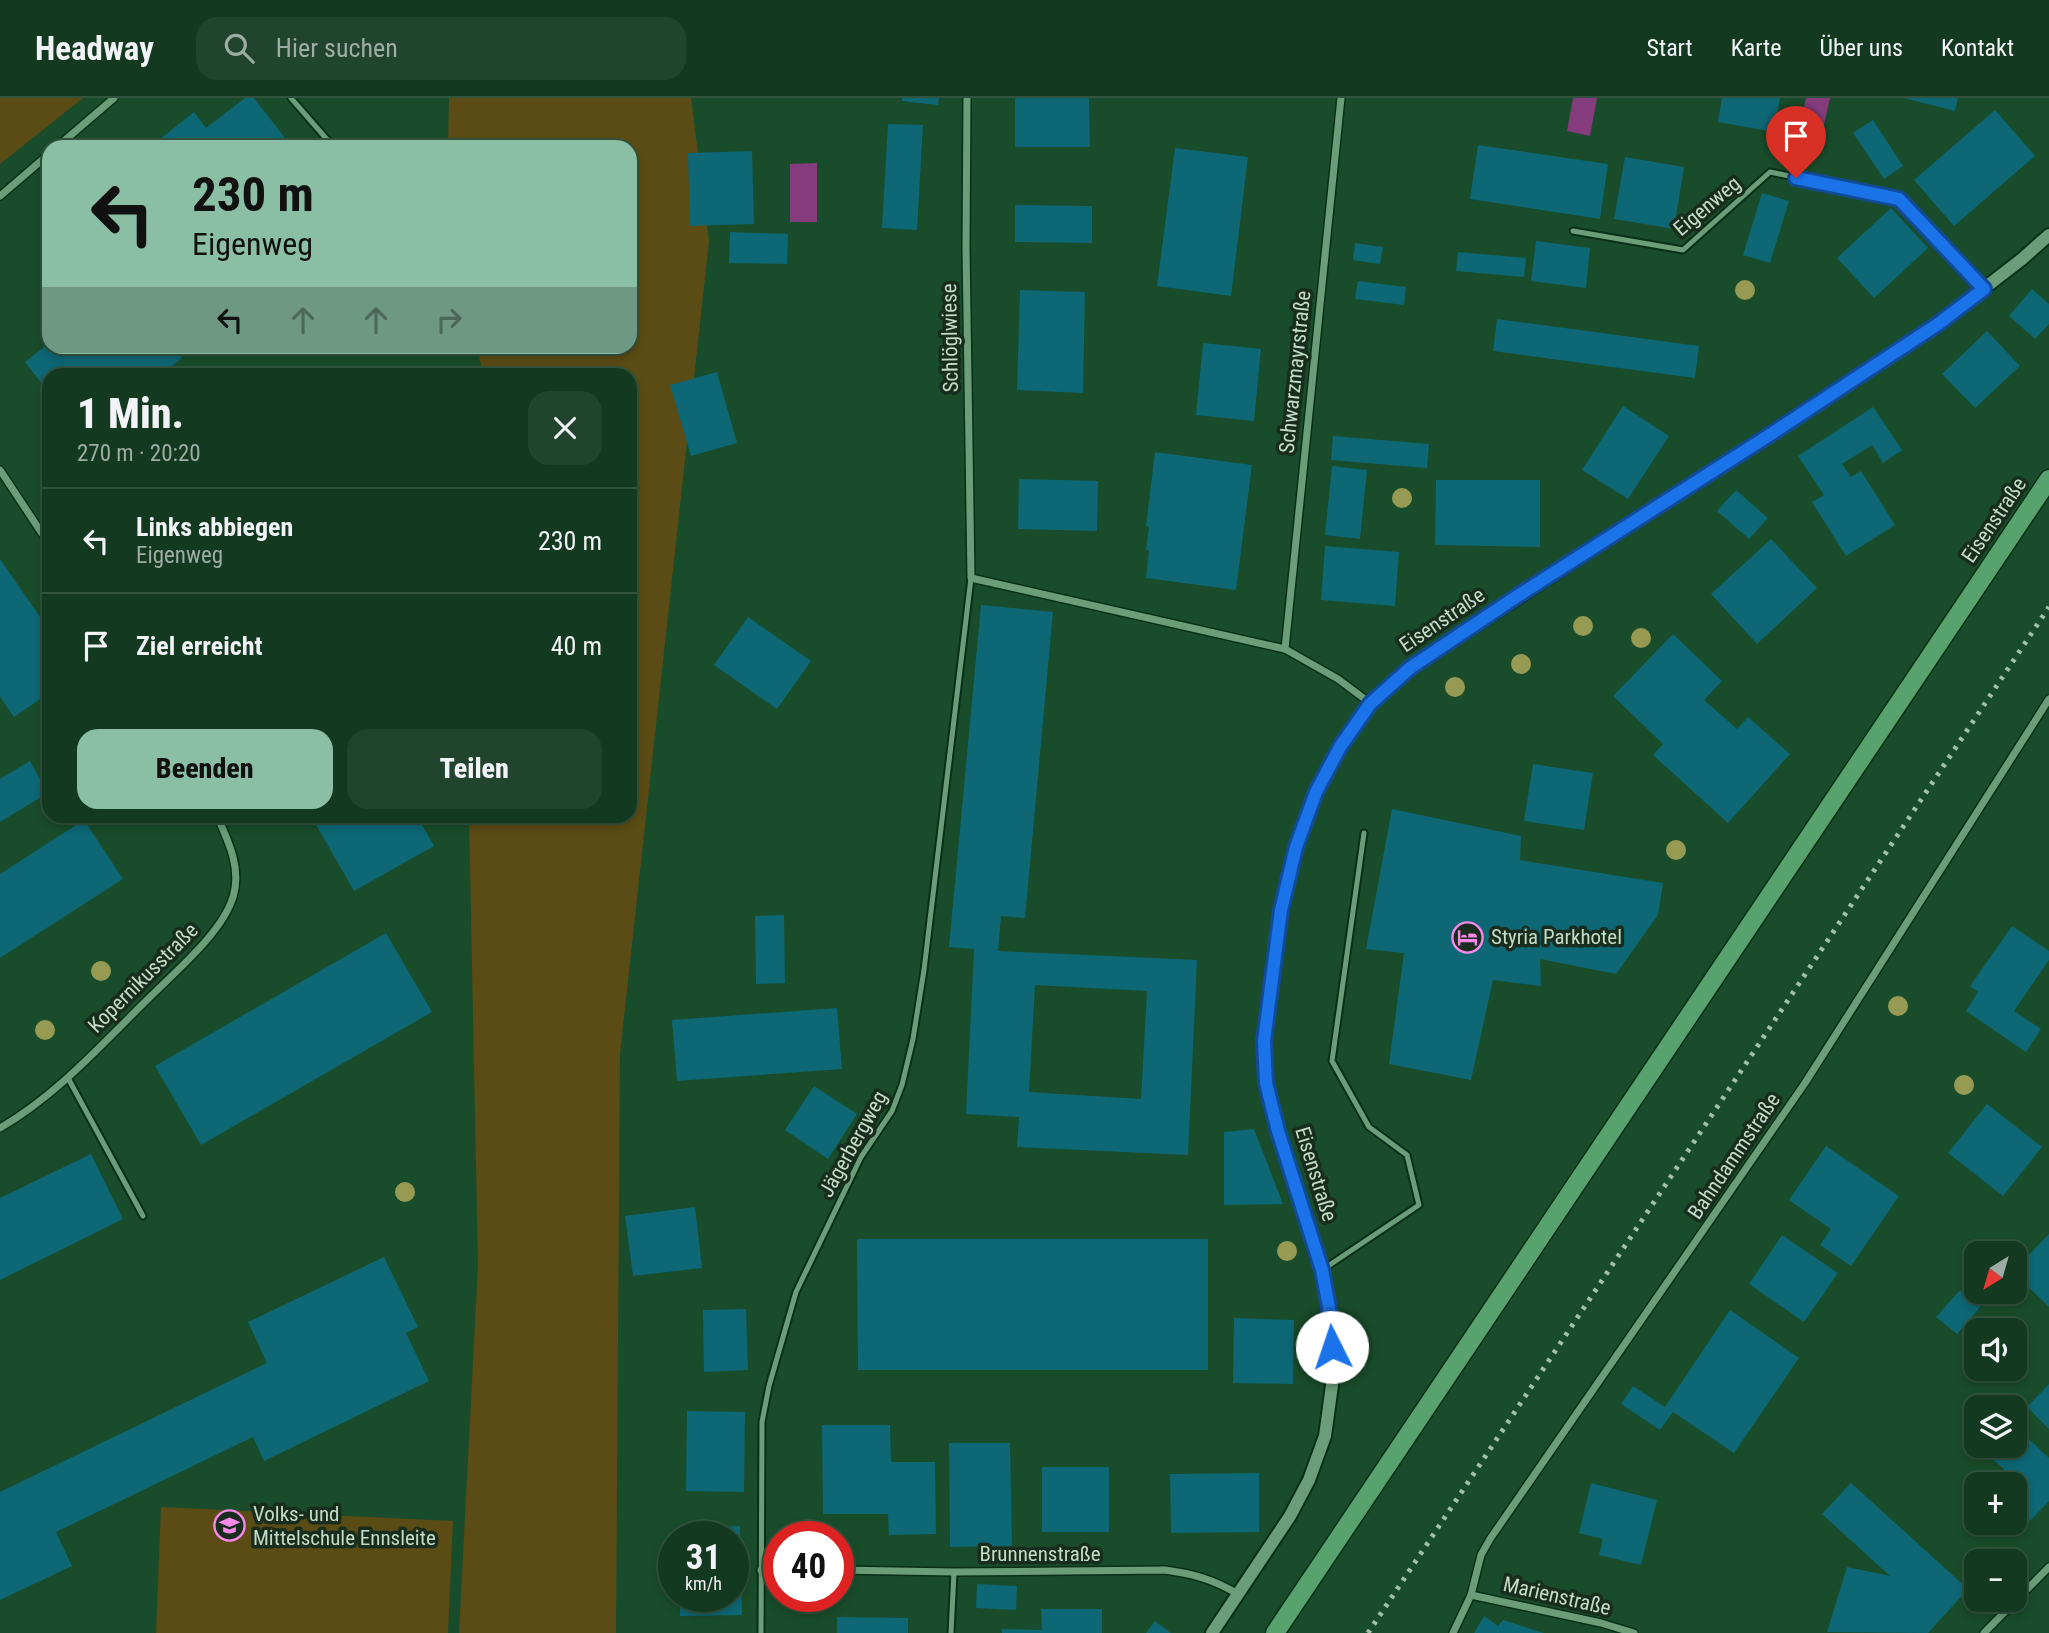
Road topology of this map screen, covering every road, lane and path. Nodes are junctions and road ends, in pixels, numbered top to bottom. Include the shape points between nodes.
1 (114, 98) edge
2 (291, 98) edge
3 (967, 98) edge
4 (1341, 98) edge
5 (65, 140) edge
6 (327, 140) edge
7 (42, 160) edge
8 (0, 196) edge
9 (1573, 231) dead end
10 (2049, 235) edge
11 (1984, 289) junction
12 (0, 470) edge
13 (2049, 480) edge
14 (42, 533) edge
15 (971, 578) junction
16 (1285, 649) junction
17 (2049, 699) edge
18 (1370, 704) junction
19 (220, 823) edge
20 (1364, 833) dead end
21 (68, 1078) junction
22 (0, 1128) edge
23 (143, 1216) dead end
24 (1322, 1270) junction
25 (2049, 1567) edge
26 (761, 1570) joint
27 (854, 1570) edge
28 (954, 1572) junction
29 (1238, 1594) junction
30 (1471, 1595) junction
31 (761, 1633) edge
32 (951, 1633) edge
33 (1212, 1633) edge
34 (1275, 1633) edge
35 (1453, 1633) edge
36 (1634, 1633) edge
37 (1984, 1633) edge

1 - 5 street
2 - 6 lane
3 - 15 street, Schlöglwiese
4 - 16 street, Schwarzmayrstraße
7 - 8 street
9 - 11 lane, Eigenweg via 1683,250 1770,172 1899,199
10 - 11 street, Eisenstraße
11 - 18 street, Eisenstraße via 1814,406 1432,653
12 - 14 street
13 - 34 main road, Eisenstraße
15 - 16 street
15 - 26 lane, Jägerbergweg via 913,1039 892,1111 861,1157 796,1292 772,1375 762,1422
16 - 18 street via 1338,679
17 - 30 street, Bahndammstraße via 1805,1083 1490,1539
18 - 24 street, Eisenstraße via 1316,792 1296,847 1281,910 1264,1041 1266,1083 1278,1131
19 - 21 street, Kopernikusstraße via 236,868 234,896 220,922
20 - 24 lane via 1332,1061 1369,1127 1407,1155 1419,1205
21 - 22 street, Kopernikusstraße
21 - 23 lane
24 - 29 street, Eisenstraße via 1332,1347 1325,1436 1290,1516
25 - 37 street
26 - 31 lane, Jägerbergweg
27 - 28 street, Brunnenstraße
28 - 29 street, Brunnenstraße via 1165,1570 1195,1574
28 - 32 lane
29 - 33 street, Eisenstraße
30 - 35 street, Bahndammstraße
30 - 36 street, Marienstraße

